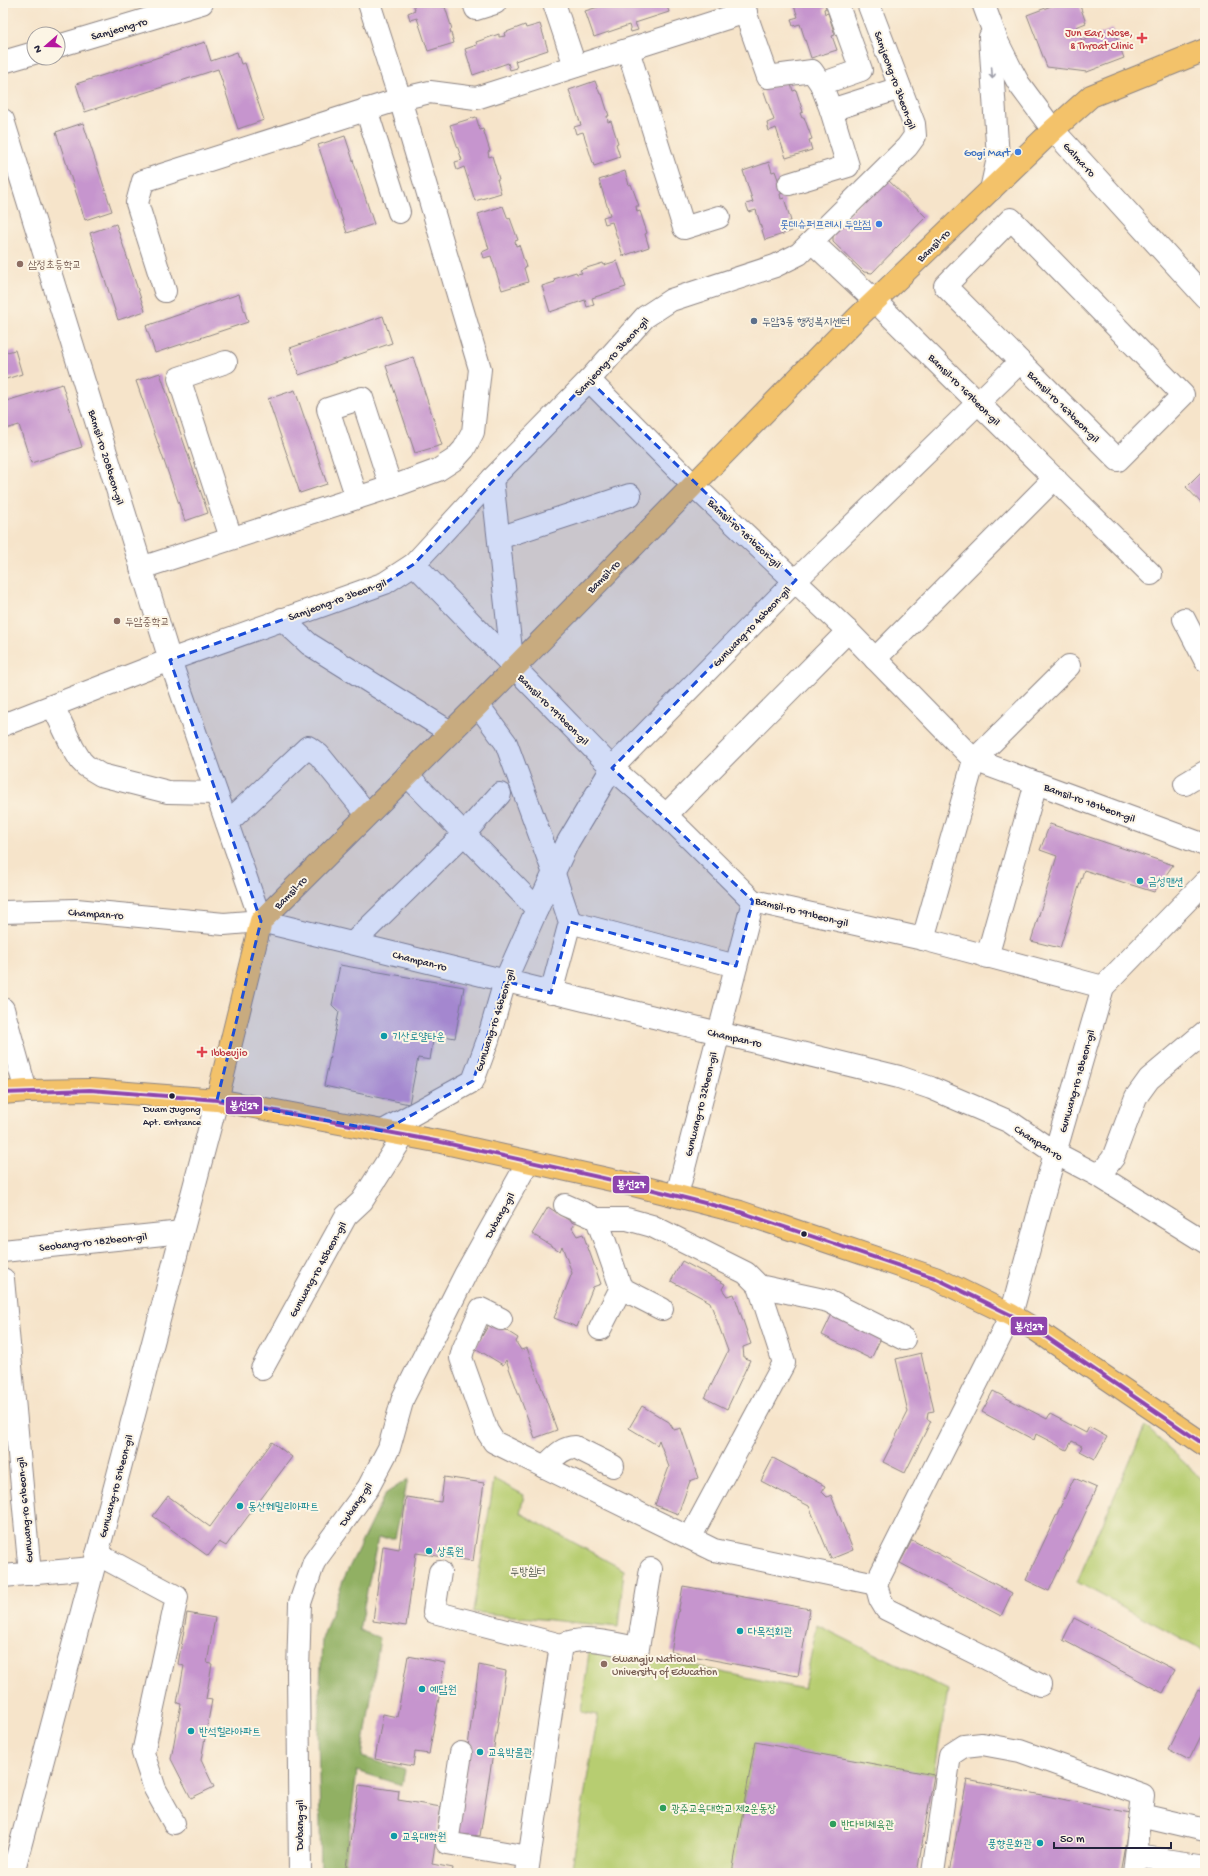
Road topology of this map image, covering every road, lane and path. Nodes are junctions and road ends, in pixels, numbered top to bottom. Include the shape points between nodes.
1 (202, 3) edge
2 (369, 3) edge
3 (474, 3) edge
4 (495, 3) edge
5 (554, 3) edge
6 (837, 3) edge
7 (868, 3) edge
8 (744, 8) edge
9 (986, 11) edge
10 (66, 44) edge
11 (628, 50) junction
12 (1205, 50) edge
13 (26, 55) edge
14 (3, 62) edge
15 (575, 66) junction
16 (822, 84) junction
17 (900, 88) junction
18 (400, 99) junction
19 (366, 109) junction
20 (831, 110) junction
21 (3, 120) edge
22 (1053, 130) junction
23 (790, 184) dead end
24 (991, 190) junction
25 (398, 212) dead end
26 (719, 217) dead end
27 (812, 242) junction
28 (165, 291) dead end
29 (1205, 297) edge
30 (875, 301) junction
31 (226, 362) dead end
32 (1020, 362) junction
33 (589, 380) junction
34 (979, 403) junction
35 (1055, 478) junction
36 (492, 479) junction
37 (693, 484) junction
38 (391, 487) junction
39 (630, 495) dead end
40 (357, 498) junction
41 (232, 538) junction
42 (499, 538) junction
43 (414, 564) junction
44 (141, 568) junction
45 (1151, 574) dead end
46 (796, 580) junction
47 (282, 619) junction
48 (1184, 619) dead end
49 (848, 631) junction
50 (875, 659) junction
51 (170, 660) junction
52 (1205, 660) edge
53 (1069, 666) dead end
54 (513, 668) junction
55 (478, 705) junction
56 (53, 706) junction
57 (3, 725) edge
58 (450, 732) junction
59 (974, 760) junction
60 (612, 768) junction
61 (1205, 772) edge
62 (407, 775) junction
63 (1036, 783) junction
64 (1185, 784) dead end
65 (216, 793) junction
66 (500, 794) dead end
67 (367, 814) junction
68 (666, 815) junction
69 (227, 823) junction
70 (464, 834) junction
71 (1205, 845) edge
72 (554, 873) junction
73 (1205, 882) edge
74 (753, 901) junction
75 (537, 909) junction
76 (3, 912) edge
77 (261, 921) junction
78 (570, 922) junction
79 (923, 939) junction
80 (353, 943) junction
81 (987, 957) junction
82 (736, 966) junction
83 (505, 981) junction
84 (1103, 987) junction
85 (552, 993) junction
86 (3, 1009) edge
87 (718, 1034) junction
88 (1202, 1034) edge
89 (26, 1091) junction
90 (3, 1093) edge
91 (217, 1100) junction
92 (394, 1133) junction
93 (1055, 1153) junction
94 (528, 1162) junction
95 (1098, 1176) junction
96 (677, 1195) junction
97 (565, 1205) dead end
98 (597, 1219) junction
99 (182, 1232) junction
100 (1205, 1242) edge
101 (3, 1251) edge
102 (3, 1279) edge
103 (759, 1286) junction
104 (621, 1288) junction
105 (662, 1309) dead end
106 (1011, 1315) junction
107 (501, 1319) dead end
108 (600, 1329) dead end
109 (904, 1339) dead end
110 (262, 1369) dead end
111 (1204, 1440) edge
112 (613, 1466) dead end
113 (544, 1467) junction
114 (690, 1538) junction
115 (95, 1561) junction
116 (651, 1569) dead end
117 (440, 1572) dead end
118 (30, 1574) junction
119 (3, 1576) edge
120 (876, 1584) junction
121 (562, 1645) junction
122 (1040, 1685) dead end
123 (461, 1752) dead end
124 (1141, 1815) junction
125 (174, 1823) dead end
126 (1205, 1830) edge
127 (1135, 1864) edge
128 (528, 1865) edge
129 (1205, 1866) edge
130 (10, 1868) edge
131 (300, 1873) edge
132 (934, 1873) edge

1 - 10 street, Samjeong-ro
2 - 18 street
3 - 4 street via 476,9
5 - 15 street
6 - 16 street via 860,70
7 - 17 street, Samjeong-ro 3beon-gil
8 - 11 street
8 - 16 street via 768,77 812,71
9 - 22 street, Galma-ro via 1003,55
9 -> 24 street via 998,158
11 - 15 street
11 - 26 street via 684,228
12 - 22 main road, Bamsil-ro via 1091,96
13 - 14 street
15 - 18 street via 476,98 430,92
16 - 20 street
17 - 20 street
17 - 27 street, Samjeong-ro 3beon-gil via 914,124 915,136 908,147
18 - 19 street
18 - 38 street via 480,369 473,432 464,449 455,459 438,470
19 - 25 street
19 - 28 street via 143,181 137,203
20 - 23 street via 848,166
21 - 44 street, Bamsil-ro 208beon-gil
22 - 24 main road, Bamsil-ro
22 - 29 street, Galma-ro
24 - 30 main road, Bamsil-ro
27 - 30 street, Bamsil-ro 169beon-gil
27 - 33 street, Samjeong-ro 3beon-gil via 799,254 775,266 696,291 662,305 632,330
30 - 34 street, Bamsil-ro 169beon-gil
30 - 37 main road, Bamsil-ro
31 - 41 street via 179,378
32 - 32 street, Bamsil-ro 167beon-gil via 945,286 1011,220 1183,395 1118,460
32 - 34 street, Gunwang-ro 46beon-gil
33 - 36 street, Samjeong-ro 3beon-gil
33 - 37 street
34 - 35 street, Bamsil-ro 169beon-gil
34 - 46 street, Gunwang-ro 46beon-gil
35 - 45 street, Bamsil-ro 169beon-gil
35 - 50 street
36 - 42 street
36 - 43 street, Samjeong-ro 3beon-gil
37 - 46 street, Bamsil-ro 181beon-gil
37 - 54 main road, Bamsil-ro
38 - 40 street
38 - 40 street via 362,398 328,409
39 - 42 street
40 - 41 street
41 - 44 street
42 - 54 street
43 - 47 street, Samjeong-ro 3beon-gil via 385,583
43 - 54 street
44 - 51 street, Bamsil-ro 208beon-gil
46 - 49 street, Bamsil-ro 181beon-gil
46 - 60 street, Gunwang-ro 46beon-gil
47 - 51 street, Samjeong-ro 3beon-gil
47 - 58 street, Samjeong-ro 3beon-gil via 309,644
48 - 52 street
49 - 50 street, Bamsil-ro 181beon-gil
49 - 68 street
50 - 59 street, Bamsil-ro 181beon-gil
51 - 56 street, Samjeong-ro 3beon-gil
51 - 65 street, Bamsil-ro 208beon-gil
53 - 59 street
54 - 55 main road, Bamsil-ro
54 - 60 street, Bamsil-ro 191beon-gil
55 - 58 main road, Bamsil-ro
55 - 72 street via 506,743
56 - 57 street, Samjeong-ro 3beon-gil
56 - 65 street via 81,761 101,775 168,792
58 - 62 main road, Bamsil-ro
59 - 63 street, Bamsil-ro 181beon-gil
59 - 79 street
60 - 68 street, Bamsil-ro 191beon-gil
60 - 72 street, Gunwang-ro 46beon-gil via 568,842
61 - 64 street
62 - 67 main road, Bamsil-ro
62 - 70 street
63 - 71 street, Bamsil-ro 181beon-gil
63 - 81 street
65 - 69 street, Bamsil-ro 208beon-gil
66 - 70 street
67 - 69 street via 319,755 308,747
67 - 77 main road, Bamsil-ro
68 - 74 street, Bamsil-ro 191beon-gil
69 - 77 street, Bamsil-ro 208beon-gil
70 - 75 street
70 - 80 street
72 - 75 street, Gunwang-ro 46beon-gil
72 - 78 street
73 - 84 street, Gunwang-ro 18beon-gil
74 - 79 street, Bamsil-ro 191beon-gil
74 - 82 street, Gunwang-ro 32beon-gil
75 - 83 street, Gunwang-ro 46beon-gil
76 - 77 street, Champan-ro via 76,910 224,924
77 - 80 street, Champan-ro
77 - 91 main road
78 - 82 street
78 - 85 street
79 - 81 street, Bamsil-ro 191beon-gil
80 - 83 street, Champan-ro
81 - 84 street, Bamsil-ro 191beon-gil
82 - 87 street, Gunwang-ro 32beon-gil
83 - 85 street, Champan-ro
83 - 92 street, Gunwang-ro 46beon-gil via 473,1081
84 - 93 street, Gunwang-ro 18beon-gil
85 - 87 street, Champan-ro
86 - 89 street
87 - 93 street, Champan-ro via 899,1077 931,1088 1010,1122
87 - 96 street, Gunwang-ro 32beon-gil
88 - 95 street via 1149,1079 1136,1097 1113,1158
89 - 90 main road
89 - 91 main road via 90,1090
91 - 92 main road
91 - 99 street, Gunwang-ro 51beon-gil
92 - 94 main road
92 - 110 street, Gunwang-ro 45beon-gil via 362,1201 346,1216
93 - 95 street, Champan-ro
93 - 106 street, Gunwang-ro 18beon-gil
94 - 96 main road
94 - 131 street, Dubang-gil via 466,1273 403,1398 389,1448 368,1488 314,1562 300,1603
95 - 100 street, Champan-ro
96 - 106 main road via 740,1212 928,1276
97 - 98 street
98 - 103 street via 628,1219 652,1226 746,1273
98 - 104 street
99 - 101 street, Seobang-ro 182beon-gil
99 - 115 street, Gunwang-ro 51beon-gil
102 - 118 street, Gunwang-ro 61beon-gil
103 - 109 street via 828,1301
103 - 114 street via 784,1363
104 - 105 street
104 - 108 street
106 - 111 main road
106 - 120 street, Gunwang-ro 18beon-gil
107 - 113 street via 481,1309 461,1358 494,1442
112 - 113 street via 575,1447 569,1447
113 - 114 street
114 - 120 street via 714,1550
115 - 118 street
115 - 125 street via 177,1597 144,1753 155,1789
115 - 130 street, Gunwang-ro 51beon-gil
116 - 121 street via 638,1648 587,1639 572,1640
117 - 121 street via 434,1612
118 - 119 street
120 - 122 street via 886,1609
121 - 128 street
123 - 128 street via 447,1843
124 - 126 street
124 - 127 street
124 - 132 street via 1143,1796 1020,1751 982,1744 964,1746 950,1755
127 - 129 street

